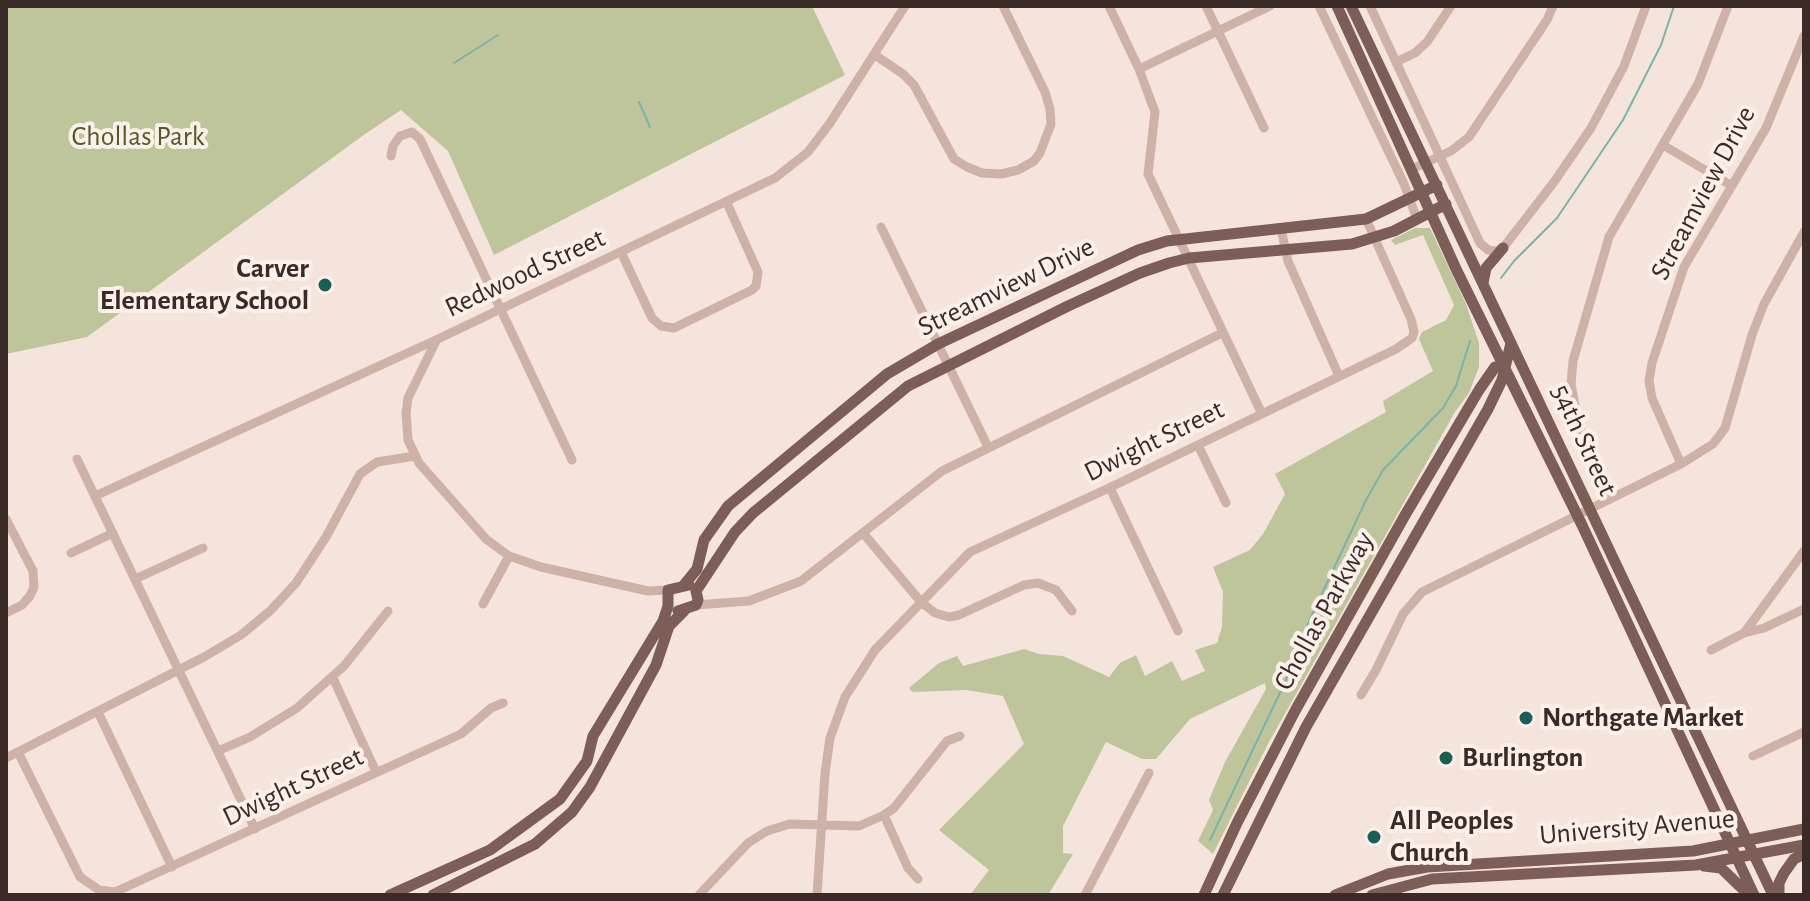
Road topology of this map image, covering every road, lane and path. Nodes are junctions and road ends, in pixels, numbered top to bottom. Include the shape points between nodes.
1 (905, 6) edge
2 (1003, 6) edge
3 (1109, 6) edge
4 (1206, 6) edge
5 (1270, 6) edge
6 (1319, 6) edge
7 (1337, 6) edge
8 (1351, 6) edge
9 (1370, 6) edge
10 (1451, 6) edge
11 (1553, 6) edge
12 (1646, 6) edge
13 (1728, 6) edge
14 (1217, 31) junction
15 (1804, 36) edge
16 (875, 55) junction
17 (1396, 62) junction
18 (1139, 69) junction
19 (1264, 128) dead end
20 (1663, 145) junction
21 (391, 156) dead end
22 (1439, 157) junction
23 (1426, 163) junction
24 (1412, 169) junction
25 (1437, 185) junction
26 (1732, 186) junction
27 (1423, 193) junction
28 (1409, 200) junction
29 (727, 203) junction
30 (1446, 204) junction
31 (1431, 212) junction
32 (1366, 219) junction
33 (1417, 219) junction
34 (881, 227) dead end
35 (1281, 229) junction
36 (1803, 236) edge
37 (1179, 238) junction
38 (1373, 239) junction
39 (1503, 248) junction
40 (1285, 251) junction
41 (621, 252) junction
42 (1189, 258) junction
43 (1483, 283) junction
44 (500, 309) junction
45 (1222, 333) junction
46 (438, 339) junction
47 (1511, 343) junction
48 (938, 344) junction
49 (948, 365) junction
50 (1505, 366) junction
51 (1339, 376) junction
52 (1523, 402) junction
53 (1488, 409) junction
54 (1262, 414) junction
55 (1198, 445) junction
56 (988, 447) junction
57 (415, 456) junction
58 (77, 459) dead end
59 (572, 460) dead end
60 (1681, 464) junction
61 (1110, 488) junction
62 (95, 496) junction
63 (1612, 498) junction
64 (1226, 503) dead end
65 (1589, 509) junction
66 (1577, 516) junction
67 (6, 519) edge
68 (113, 533) junction
69 (863, 533) junction
70 (203, 548) dead end
71 (1804, 551) edge
72 (71, 553) dead end
73 (509, 556) junction
74 (135, 579) junction
75 (684, 585) junction
76 (668, 590) junction
77 (648, 591) junction
78 (696, 596) junction
79 (921, 602) junction
80 (483, 604) dead end
81 (667, 605) junction
82 (1804, 609) edge
83 (388, 611) dead end
84 (684, 611) junction
85 (1072, 611) dead end
86 (6, 613) edge
87 (1178, 631) dead end
88 (1744, 633) junction
89 (1711, 650) dead end
90 (179, 670) junction
91 (333, 678) junction
92 (1660, 690) junction
93 (1361, 695) dead end
94 (503, 703) dead end
95 (1683, 709) junction
96 (98, 712) junction
97 (1804, 732) edge
98 (960, 736) dead end
99 (218, 751) junction
100 (18, 752) junction
101 (1753, 756) dead end
102 (6, 758) edge
103 (376, 772) junction
104 (1149, 773) dead end
105 (884, 815) junction
106 (820, 824) junction
107 (255, 829) junction
108 (1804, 829) edge
109 (506, 839) junction
110 (1748, 841) junction
111 (1730, 844) junction
112 (1804, 845) edge
113 (1804, 854) edge
114 (516, 855) junction
115 (1754, 855) junction
116 (1736, 857) junction
117 (1696, 865) junction
118 (172, 867) junction
119 (918, 879) dead end
120 (390, 895) edge
121 (433, 895) edge
122 (699, 895) edge
123 (817, 895) edge
124 (1085, 895) edge
125 (1204, 895) edge
126 (1223, 895) edge
127 (1335, 895) edge
128 (1372, 895) edge
129 (1751, 895) edge
130 (1776, 895) edge

1 - 16 street, Redwood Street
2 - 16 street via 1050,109 1048,138 1034,161 1018,170 982,173 954,159 914,85
3 - 18 street
4 - 14 street
5 - 14 street
6 - 28 street
7 - 24 main road, 54th Street
8 - 23 main road, 54th Street
9 - 17 street
10 - 17 street via 1427,42
11 - 22 street via 1469,137
12 - 39 street via 1602,111
13 - 20 street via 1698,84
14 - 18 street
14 - 19 street
15 - 26 street, Streamview Drive via 1766,128
16 - 29 street, Redwood Street via 808,152 775,178
17 - 22 street
18 - 37 street via 1155,112 1148,174
20 - 26 street
20 - 63 street via 1609,237 1573,361 1571,384 1579,427
21 - 44 street via 400,136 412,132 420,139
22 - 23 street
22 - 39 street via 1480,243 1492,251
23 - 24 street
23 - 25 main road, 54th Street
24 - 27 main road, 54th Street
25 - 27 main road, Streamview Drive
25 - 30 main road, 54th Street
26 - 60 street, Streamview Drive via 1684,267 1650,369 1652,398
27 - 28 main road, Streamview Drive
27 - 31 main road, 54th Street
28 - 32 main road, Streamview Drive
28 - 33 street
29 - 41 street, Redwood Street
29 - 41 street via 758,272 757,281 752,290 674,328 652,318
30 - 31 main road, Streamview Drive
30 - 43 main road, 54th Street
31 - 33 main road, Streamview Drive
31 - 50 main road, 54th Street
32 - 35 main road, Streamview Drive
32 - 38 street
33 - 38 main road, Streamview Drive
34 - 48 street
35 - 37 main road, Streamview Drive
35 - 40 street
36 - 60 street via 1757,319 1725,428 1709,448
37 - 42 street
37 - 48 main road, Streamview Drive via 1138,250
38 - 40 main road, Streamview Drive
38 - 51 street, Dwight Street via 1414,332 1405,344
39 - 43 main road via 1486,268
40 - 42 main road, Streamview Drive
40 - 51 street
41 - 44 street, Redwood Street
42 - 45 street
42 - 49 main road, Streamview Drive via 1140,273
43 - 47 main road, 54th Street
44 - 46 street, Redwood Street
44 - 59 street
45 - 54 street
45 - 56 street
46 - 57 street via 408,398 408,440
46 - 62 street, Redwood Street
47 - 50 main road, Chollas Parkway
47 - 65 main road, 54th Street
48 - 49 street
48 - 75 main road, Streamview Drive via 887,374 728,506 704,540 697,569
49 - 56 street
49 - 78 main road, Streamview Drive via 899,391 753,513 735,532
50 - 52 main road, 54th Street
50 - 53 main road, Chollas Parkway
50 - 125 main road, Chollas Parkway via 1495,367 1479,390 1404,517 1295,711
51 - 54 street, Dwight Street
52 - 53 main road via 1508,394
52 - 66 main road, 54th Street
53 - 126 main road, Chollas Parkway via 1306,727
54 - 55 street, Dwight Street
55 - 61 street, Dwight Street
55 - 64 street
56 - 69 street via 939,473
57 - 73 street via 486,539
57 - 90 street via 383,460 365,469 284,597 241,635
58 - 62 street
60 - 63 street
61 - 79 street, Dwight Street via 970,552
61 - 87 street
62 - 68 street
63 - 65 street
65 - 66 street
65 - 95 main road, 54th Street
66 - 92 main road, 54th Street
66 - 93 street via 1414,598
67 - 86 street via 33,571 34,587 22,605
68 - 72 street
68 - 74 street
69 - 78 street via 791,587 749,601 717,602
69 - 79 street
70 - 74 street
71 - 88 street
73 - 77 street
73 - 80 street
74 - 90 street
75 - 76 main road
75 - 78 main road
76 - 77 street
76 - 81 main road
77 - 81 street
78 - 84 main road
79 - 85 street via 949,617 1038,583 1056,590
79 - 106 street, Dwight Street via 875,650 845,697 830,738
81 - 84 main road
81 - 109 main road via 662,622 593,736 587,761 571,787
82 - 88 street
83 - 91 street
84 - 114 main road via 669,626 656,665 581,800
88 - 89 street
90 - 96 street
90 - 99 street
91 - 99 street via 283,718
91 - 103 street
92 - 95 main road
92 - 111 main road, 54th Street
94 - 103 street, Dwight Street via 461,734
95 - 110 main road, 54th Street
96 - 100 street
96 - 118 street
97 - 101 street
98 - 105 street via 947,741
99 - 107 street
100 - 102 street
100 - 118 street, Dwight Street via 80,877 94,888 120,891
103 - 107 street, Dwight Street
104 - 124 street
105 - 106 street via 859,826
105 - 119 street
106 - 122 street via 782,825 760,834
106 - 123 street, Dwight Street
107 - 118 street, Dwight Street
108 - 110 main road, University Avenue
109 - 114 street
109 - 120 main road
110 - 111 main road, University Avenue
110 - 115 main road, 54th Street
111 - 116 main road, 54th Street
111 - 127 main road, University Avenue via 1693,851 1427,867 1388,874
112 - 115 main road, University Avenue
113 - 130 main road via 1784,873
114 - 121 main road
115 - 116 main road, University Avenue
115 - 130 main road, 54th Street
116 - 117 main road, University Avenue
116 - 129 main road, 54th Street
117 - 128 main road, University Avenue via 1432,879
117 - 129 main road via 1721,868

